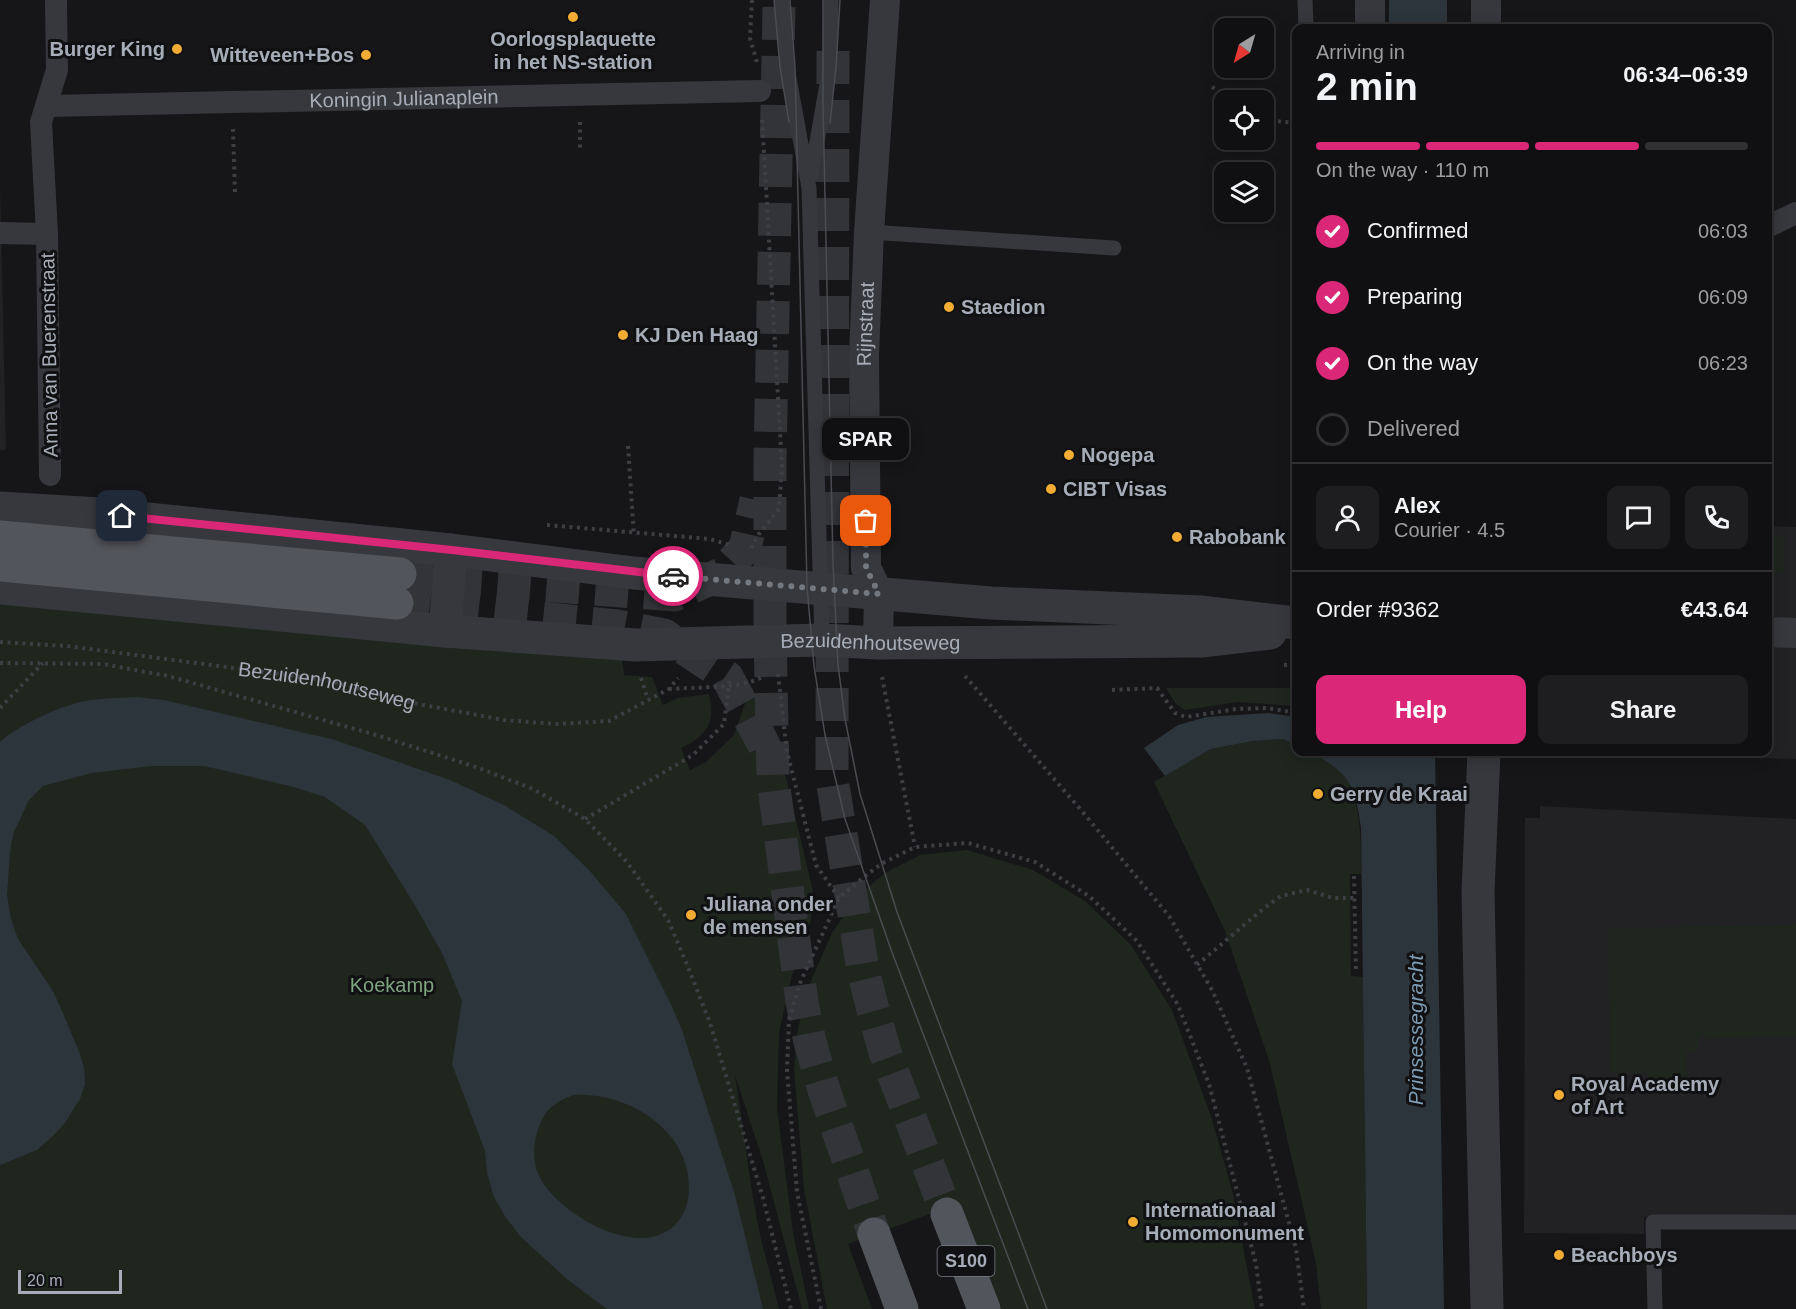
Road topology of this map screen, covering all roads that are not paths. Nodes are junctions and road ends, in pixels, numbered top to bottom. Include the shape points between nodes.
1 (56, 0) edge
2 (782, 0) edge
3 (831, 0) edge
4 (885, 0) edge
5 (1305, 0) edge
6 (1370, 0) edge
7 (1486, 0) edge
8 (1306, 24) edge
9 (1370, 24) edge
10 (1486, 24) edge
11 (760, 91) road end
12 (47, 105) junction
13 (809, 188) junction
14 (1796, 213) edge
15 (1772, 225) edge
16 (869, 232) junction
17 (1, 233) edge
18 (47, 234) junction
19 (1114, 248) dead end
20 (50, 475) dead end
21 (0, 508) edge
22 (0, 537) edge
23 (452, 550) junction
24 (0, 565) edge
25 (0, 588) edge
26 (820, 588) junction
27 (879, 594) junction
28 (1292, 623) edge
29 (1292, 630) edge
30 (445, 631) junction
31 (1772, 632) edge
32 (1796, 633) edge
33 (822, 640) junction
34 (878, 643) junction
35 (1484, 756) edge
36 (947, 1214) tunnel mouth
37 (1796, 1222) edge
38 (874, 1234) tunnel mouth
39 (902, 1309) edge
40 (984, 1309) edge
41 (1487, 1309) edge
42 (1655, 1309) edge

1 - 12 street, Anna van Buerenstraat via 57,70
2 - 13 lane via 787,67
3 - 13 lane via 830,67
4 - 16 street, Rijnstraat
5 - 8 lane
6 - 9 street
7 - 10 street
11 - 12 street, Koningin Julianaplein
12 - 18 street, Anna van Buerenstraat via 41,122
13 - 26 lane
14 - 15 street
16 - 19 lane
16 - 27 street, Rijnstraat via 864,356 866,568
17 - 18 street, Anna van Buerenstraat
18 - 20 street, Anna van Buerenstraat
21 - 23 street via 99,514
22 - 24 main road via 398,589
23 - 26 street via 634,573
23 - 30 street
25 - 30 street, Bezuidenhoutseweg
26 - 27 street
26 - 33 lane
27 - 28 street via 1200,612
27 - 34 street, Rijnstraat
29 - 34 street, Bezuidenhoutseweg via 1201,641
30 - 33 street, Bezuidenhoutseweg via 636,645
31 - 32 street
33 - 34 street, Bezuidenhoutseweg
35 - 41 street via 1478,892
36 - 40 main road, S100
37 - 42 lane via 1653,1222
38 - 39 main road

